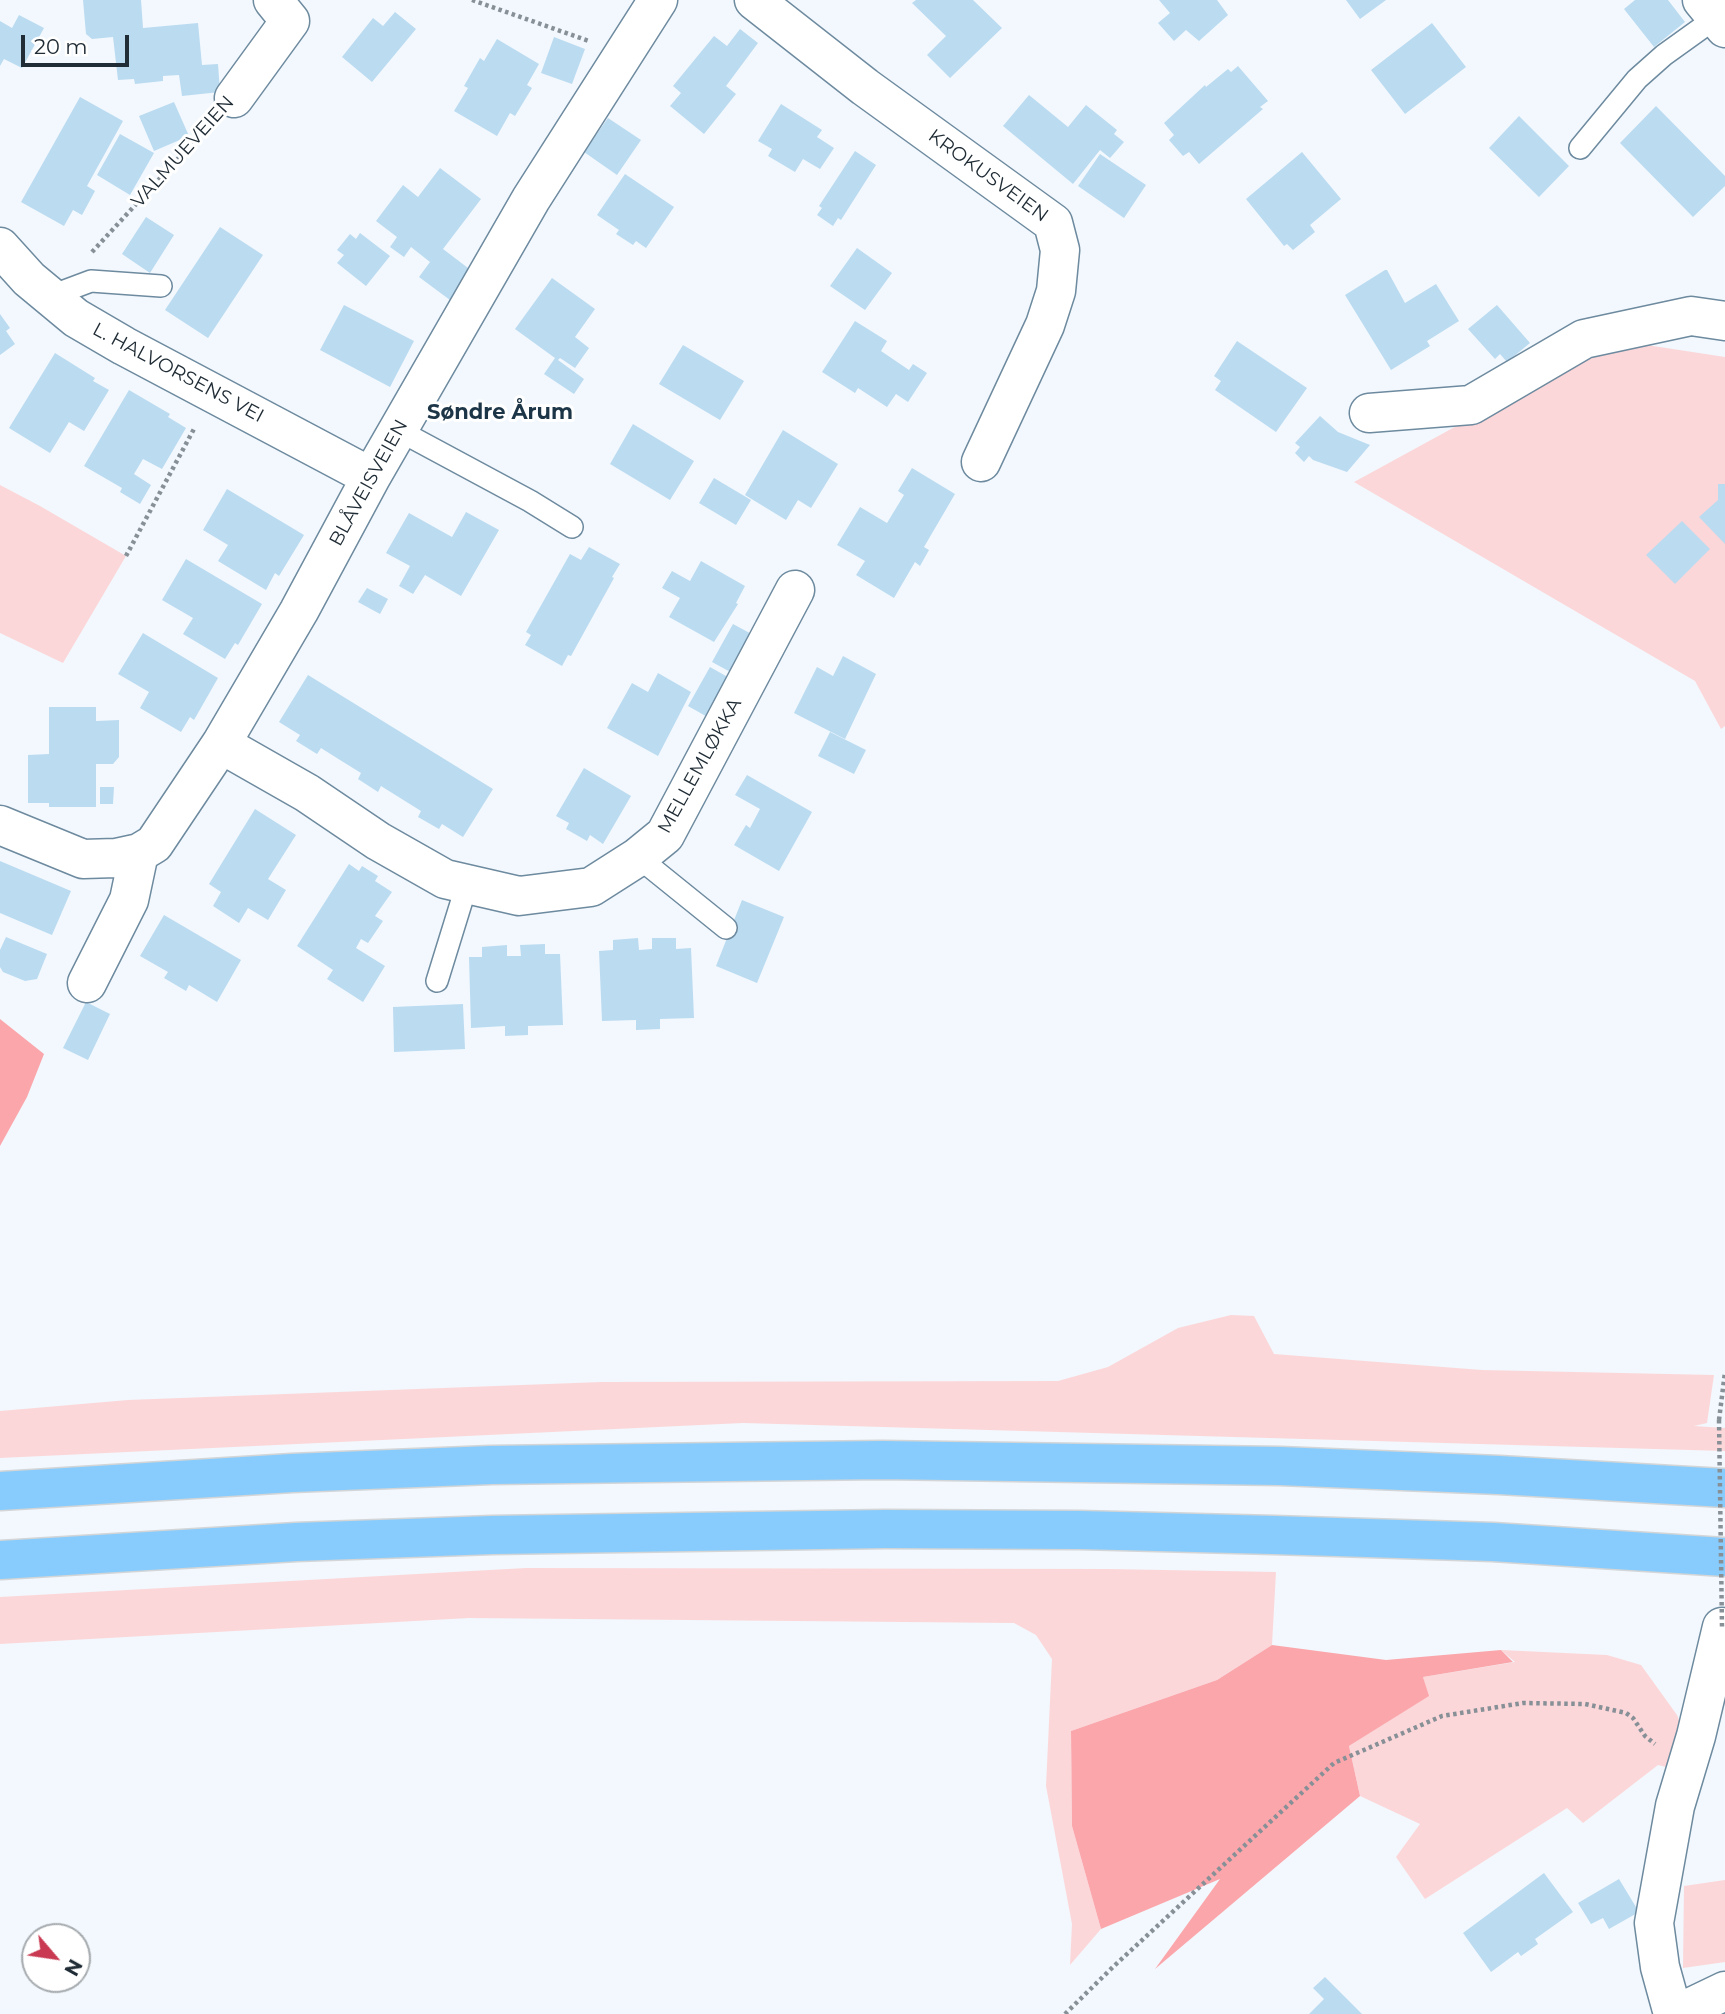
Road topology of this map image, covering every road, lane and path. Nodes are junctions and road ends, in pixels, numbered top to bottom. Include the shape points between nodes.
1 (273, 0) edge
2 (472, 0) edge
3 (658, 0) edge
4 (754, 0) edge
5 (1715, 15) edge
6 (623, 55) junction
7 (234, 98) joint
8 (1580, 148) dead end
9 (0, 247) edge
10 (161, 286) dead end
11 (51, 296) junction
12 (1725, 321) edge
13 (214, 392) junction
14 (1369, 413) dead end
15 (398, 430) junction
16 (982, 462) dead end
17 (372, 477) junction
18 (572, 527) dead end
19 (125, 556) dead end
20 (795, 590) dead end
21 (221, 744) junction
22 (0, 825) edge
23 (139, 853) junction
24 (638, 857) junction
25 (467, 884) junction
26 (726, 928) dead end
27 (437, 981) dead end
28 (88, 983) dead end
29 (1725, 1372) edge
30 (1725, 1488) edge
31 (0, 1490) edge
32 (1725, 1557) edge
33 (0, 1560) edge
34 (1721, 1627) joint
35 (1660, 1747) dead end
36 (1725, 1991) edge
37 (1065, 2014) edge
38 (1675, 2014) edge

1 - 7 street, VALMUEVEIEN via 290,21
2 - 6 path
3 - 6 street, BLÅVEISVEIEN
4 - 16 street, KROKUSVEIEN via 1053,223 1060,250 1056,291
5 - 8 lane via 1637,79
6 - 15 street, BLÅVEISVEIEN via 531,199
7 - 11 path, VALMUEVEIEN
9 - 11 street, L. HALVORSENS VEI
10 - 11 lane via 91,281
11 - 13 street, L. HALVORSENS VEI via 76,318
12 - 14 street via 1691,316 1584,339 1471,405
13 - 17 street, L. HALVORSENS VEI
13 - 19 path
15 - 17 street, BLÅVEISVEIEN
15 - 18 lane
17 - 21 street, BLÅVEISVEIEN
20 - 24 street, MELLEMLØKKA via 664,835
21 - 23 street, BLÅVEISVEIEN via 154,844
21 - 25 street, MELLEMLØKKA via 307,793 378,841 445,879
22 - 23 street via 83,859
23 - 28 street via 128,900
24 - 25 street, MELLEMLØKKA via 591,887 519,896
24 - 26 lane
25 - 27 lane
29 - 34 path, bridge via 1719,1420
30 - 31 highway via 1280,1466 869,1460 491,1465
32 - 33 highway via 1288,1535 871,1530 296,1542
34 - 38 street via 1675,1807 1654,1923 1660,1966
35 - 37 path via 1626,1713 1585,1704 1523,1703 1442,1716 1334,1763
36 - 38 street

